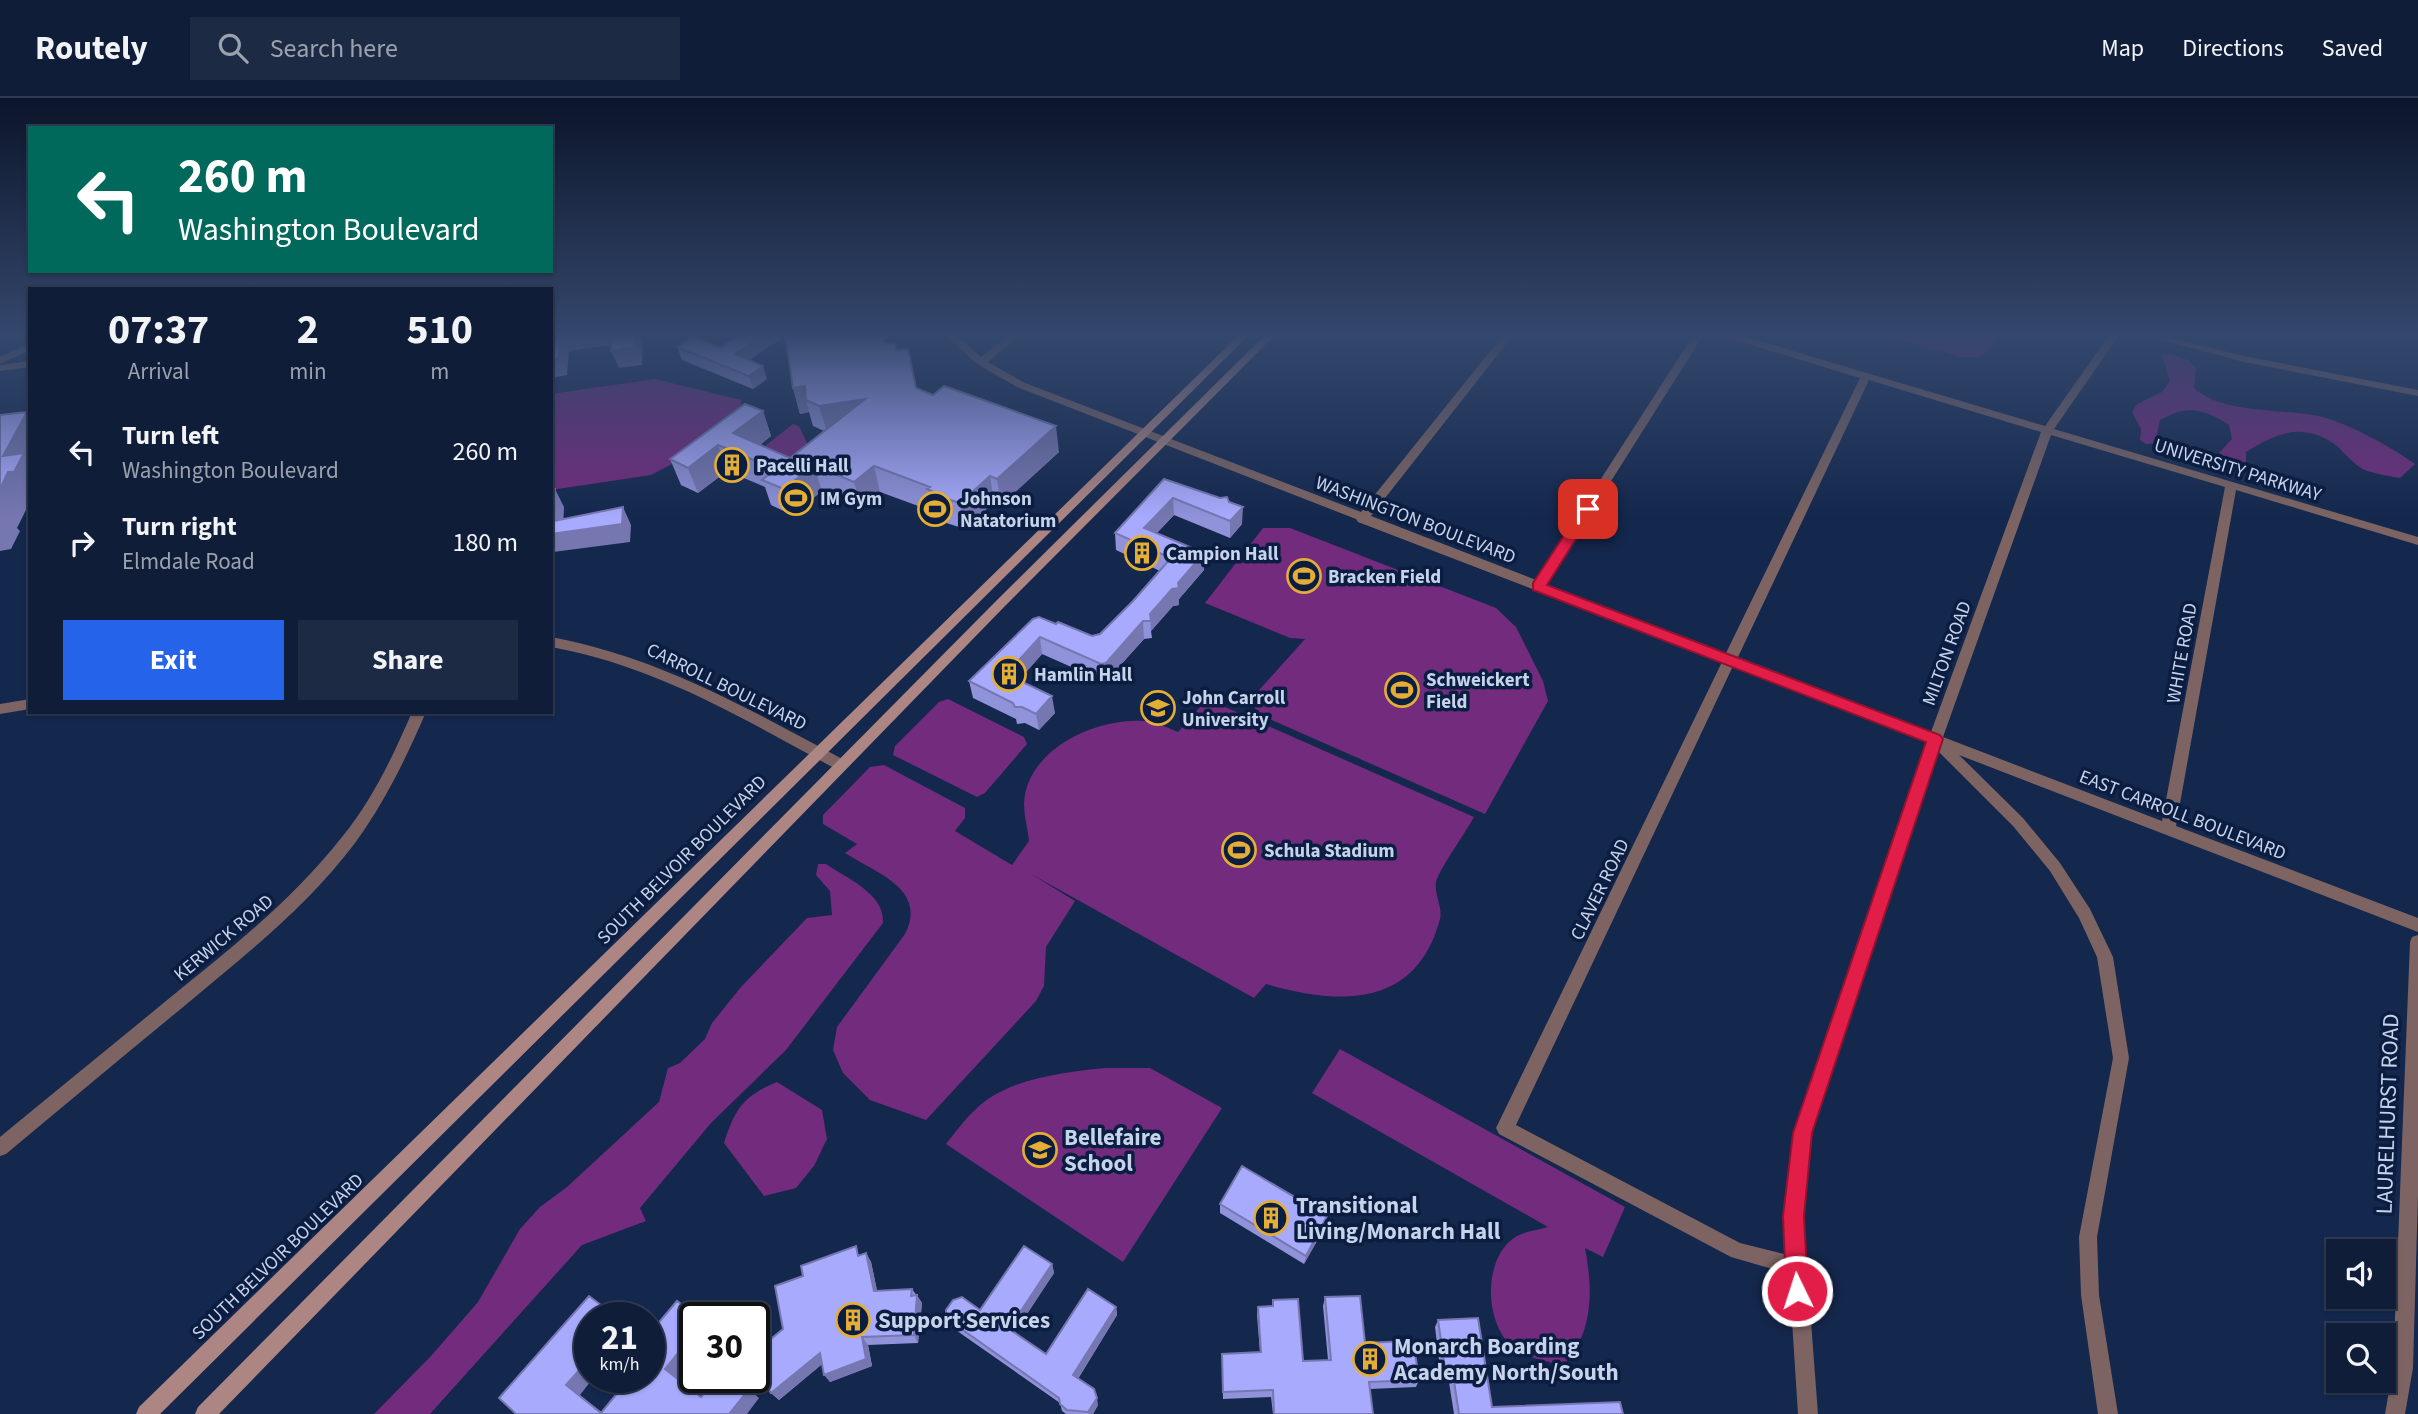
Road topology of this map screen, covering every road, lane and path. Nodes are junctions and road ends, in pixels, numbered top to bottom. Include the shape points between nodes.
1 (1048, 395) edge
2 (1182, 395) edge
3 (1209, 395) edge
4 (1460, 395) edge
5 (1660, 395) edge
6 (1858, 395) edge
7 (1932, 395) edge
8 (2071, 395) edge
9 (2047, 430) junction
10 (1144, 433) junction
11 (1164, 441) junction
12 (2231, 485) junction
13 (1362, 519) junction
14 (2418, 541) edge
15 (1538, 587) junction
16 (553, 642) edge
17 (1731, 661) junction
18 (28, 704) edge
19 (0, 709) edge
20 (418, 714) edge
21 (1935, 739) junction
22 (818, 753) junction
23 (841, 765) junction
24 (2168, 828) junction
25 (2418, 925) edge
26 (2418, 942) edge
27 (0, 1148) edge
28 (1795, 1266) junction
29 (146, 1414) edge
30 (205, 1414) edge
31 (1808, 1414) edge
32 (2108, 1414) edge
33 (2395, 1414) edge

1 - 10 street, WASHINGTON BOULEVARD
2 - 10 street, SOUTH BELVOIR BOULEVARD
3 - 11 street
4 - 13 street
5 - 15 street
6 - 17 street, CLAVER ROAD
7 - 9 street, UNIVERSITY PARKWAY
8 - 9 street, MILTON ROAD
9 - 12 street, UNIVERSITY PARKWAY
9 - 21 street, MILTON ROAD
10 - 11 street, WASHINGTON BOULEVARD
10 - 22 street, SOUTH BELVOIR BOULEVARD
11 - 13 street, WASHINGTON BOULEVARD
11 - 23 street
12 - 14 street, UNIVERSITY PARKWAY
12 - 24 street, WHITE ROAD
13 - 15 street, WASHINGTON BOULEVARD
15 - 17 street, WASHINGTON BOULEVARD
16 - 22 street, CARROLL BOULEVARD via 584,646 665,674
17 - 21 street, WASHINGTON BOULEVARD
17 - 28 street, CLAVER ROAD via 1505,1128 1737,1251
18 - 19 street
20 - 27 street, KERWICK ROAD via 404,755 381,794 334,859 295,902
21 - 24 street, EAST CARROLL BOULEVARD
21 - 28 street, MILTON ROAD via 1802,1133 1794,1216
21 - 32 street, WASHINGTON BOULEVARD via 2018,822 2055,867 2105,957 2121,1058 2088,1237 2090,1295
22 - 23 street, CARROLL BOULEVARD
22 - 29 street, SOUTH BELVOIR BOULEVARD
23 - 30 street
24 - 25 street, EAST CARROLL BOULEVARD
26 - 33 street, LAURELHURST ROAD via 2403,1368
28 - 31 street, MILTON ROAD

